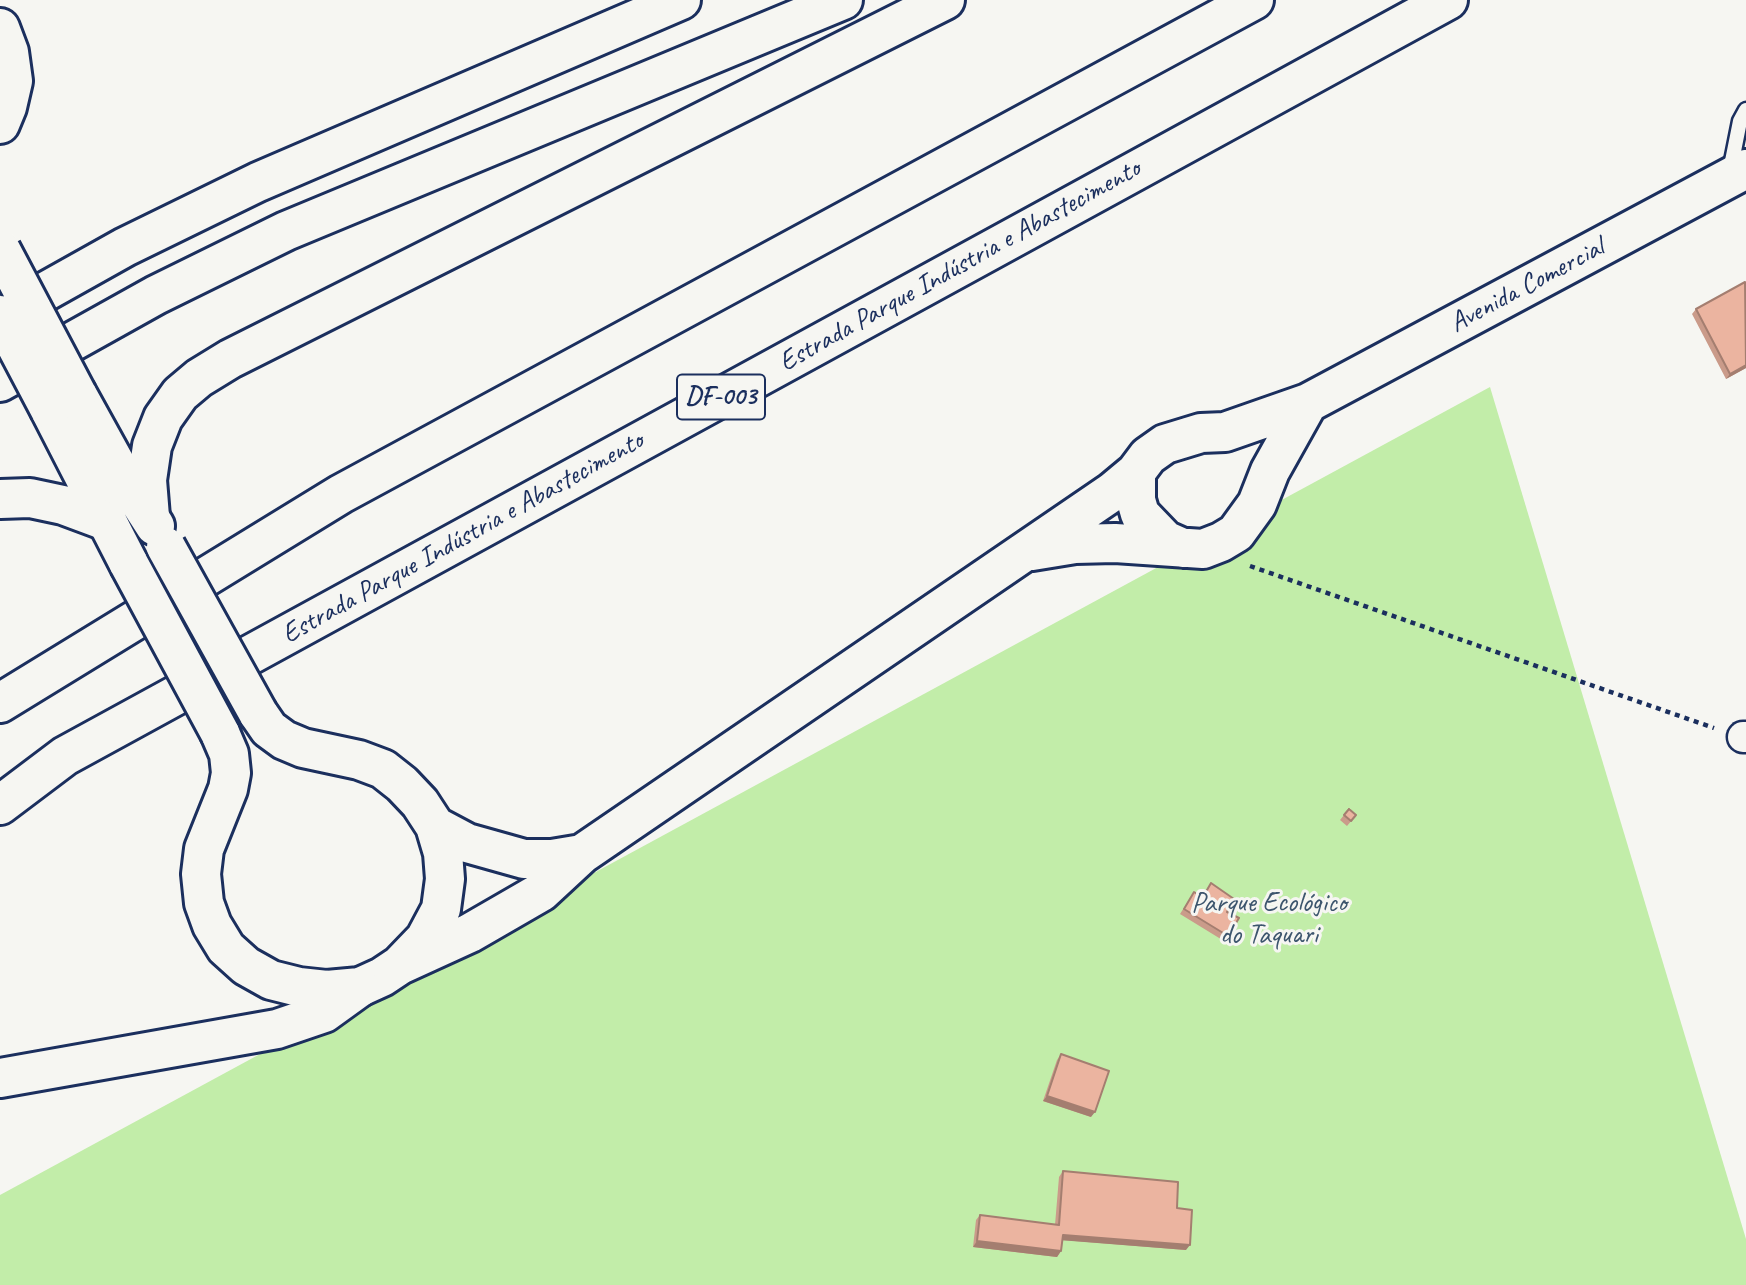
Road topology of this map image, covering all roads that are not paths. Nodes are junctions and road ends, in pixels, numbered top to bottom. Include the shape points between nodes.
1 (681, 0) edge
2 (843, 0) edge
3 (945, 0) edge
4 (1254, 0) edge
5 (1448, 0) edge
6 (0, 28) edge
7 (1746, 110) edge
8 (0, 124) edge
9 (1737, 174) edge
10 (0, 249) edge
11 (0, 316) edge
12 (0, 382) edge
13 (63, 402) junction
14 (1308, 403) junction
15 (1136, 472) junction
16 (0, 499) edge
17 (106, 521) junction
18 (158, 532) junction
19 (1193, 549) junction
20 (1025, 552) junction
21 (0, 703) edge
22 (0, 804) edge
23 (435, 826) junction
24 (582, 854) junction
25 (400, 965) junction
26 (360, 987) junction
27 (0, 1078) edge

1 - 11 main road via 258,182 125,247
2 - 12 main road via 286,230 156,295
3 - 18 main road via 199,378 163,418 152,446 147,480
4 - 21 main road via 341,494
5 - 22 main road, Estrada Parque Indústria e Abastecimento / DF-003 via 65,755
6 - 8 main road via 13,81
7 - 9 lane via 1740,121
9 - 14 main road, Avenida Comercial
10 - 13 main road, bridge
11 - 13 main road, bridge
13 - 17 main road
13 - 18 main road via 119,470
14 - 15 main road, Avenida Comercial via 1225,432 1201,433 1165,444
14 - 19 main road via 1257,504 1236,533
15 - 19 main road via 1140,514 1165,540
15 - 20 main road, Avenida Comercial
16 - 17 main road via 30,498
17 - 26 main road, bridge via 229,754 228,789 204,849 201,874 212,925 226,948 271,980 327,990
18 - 23 main road, bridge via 269,729 303,748 383,769 420,803
19 - 20 main road via 1115,543
20 - 24 main road, Avenida Comercial
23 - 24 main road via 467,843 524,859
23 - 25 main road via 445,879 441,909 425,939
24 - 25 main road, Avenida Comercial via 541,892 470,933
25 - 26 main road
26 - 27 main road via 324,1013 277,1029

